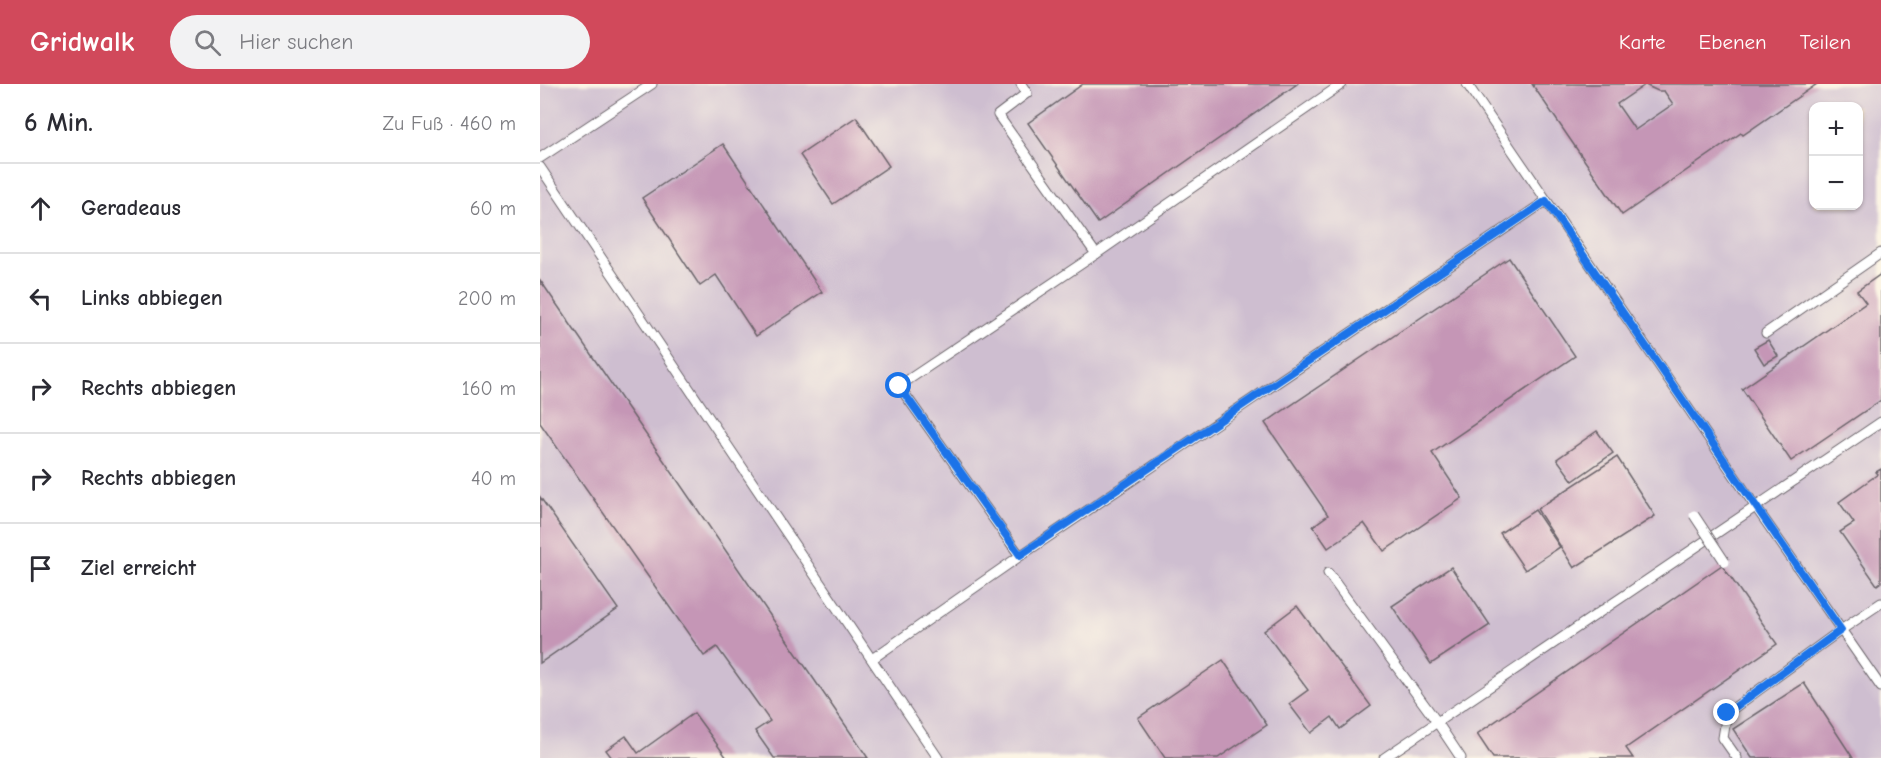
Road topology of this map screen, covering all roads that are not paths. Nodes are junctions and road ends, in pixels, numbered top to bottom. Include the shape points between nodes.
1 (652, 84) edge
2 (1021, 84) edge
3 (1342, 84) edge
4 (1467, 84) edge
5 (540, 158) edge
6 (540, 167) edge
7 (1546, 201) junction
8 (1881, 253) edge
9 (1096, 254) junction
10 (1766, 333) dead end
11 (1881, 422) edge
12 (1755, 506) junction
13 (1694, 515) dead end
14 (1020, 555) junction
15 (1725, 562) dead end
16 (1328, 573) dead end
17 (1881, 603) edge
18 (1841, 630) junction
19 (872, 659) junction
20 (1881, 687) edge
21 (1437, 722) junction
22 (938, 758) edge
23 (1384, 758) edge
24 (1461, 758) edge
25 (1737, 758) edge

1 - 5 lane
2 - 9 lane via 1027,93 998,116
3 - 9 lane
4 - 7 lane
6 - 19 lane
7 - 12 lane
7 - 14 lane
8 - 10 lane
9 - 14 lane via 899,386
11 - 12 lane
12 - 18 lane
12 - 21 lane
13 - 15 lane, bridge
14 - 19 lane
16 - 21 lane
17 - 18 lane
18 - 20 lane
18 - 25 lane via 1727,713 1723,738
19 - 22 lane
21 - 23 lane
21 - 24 lane

